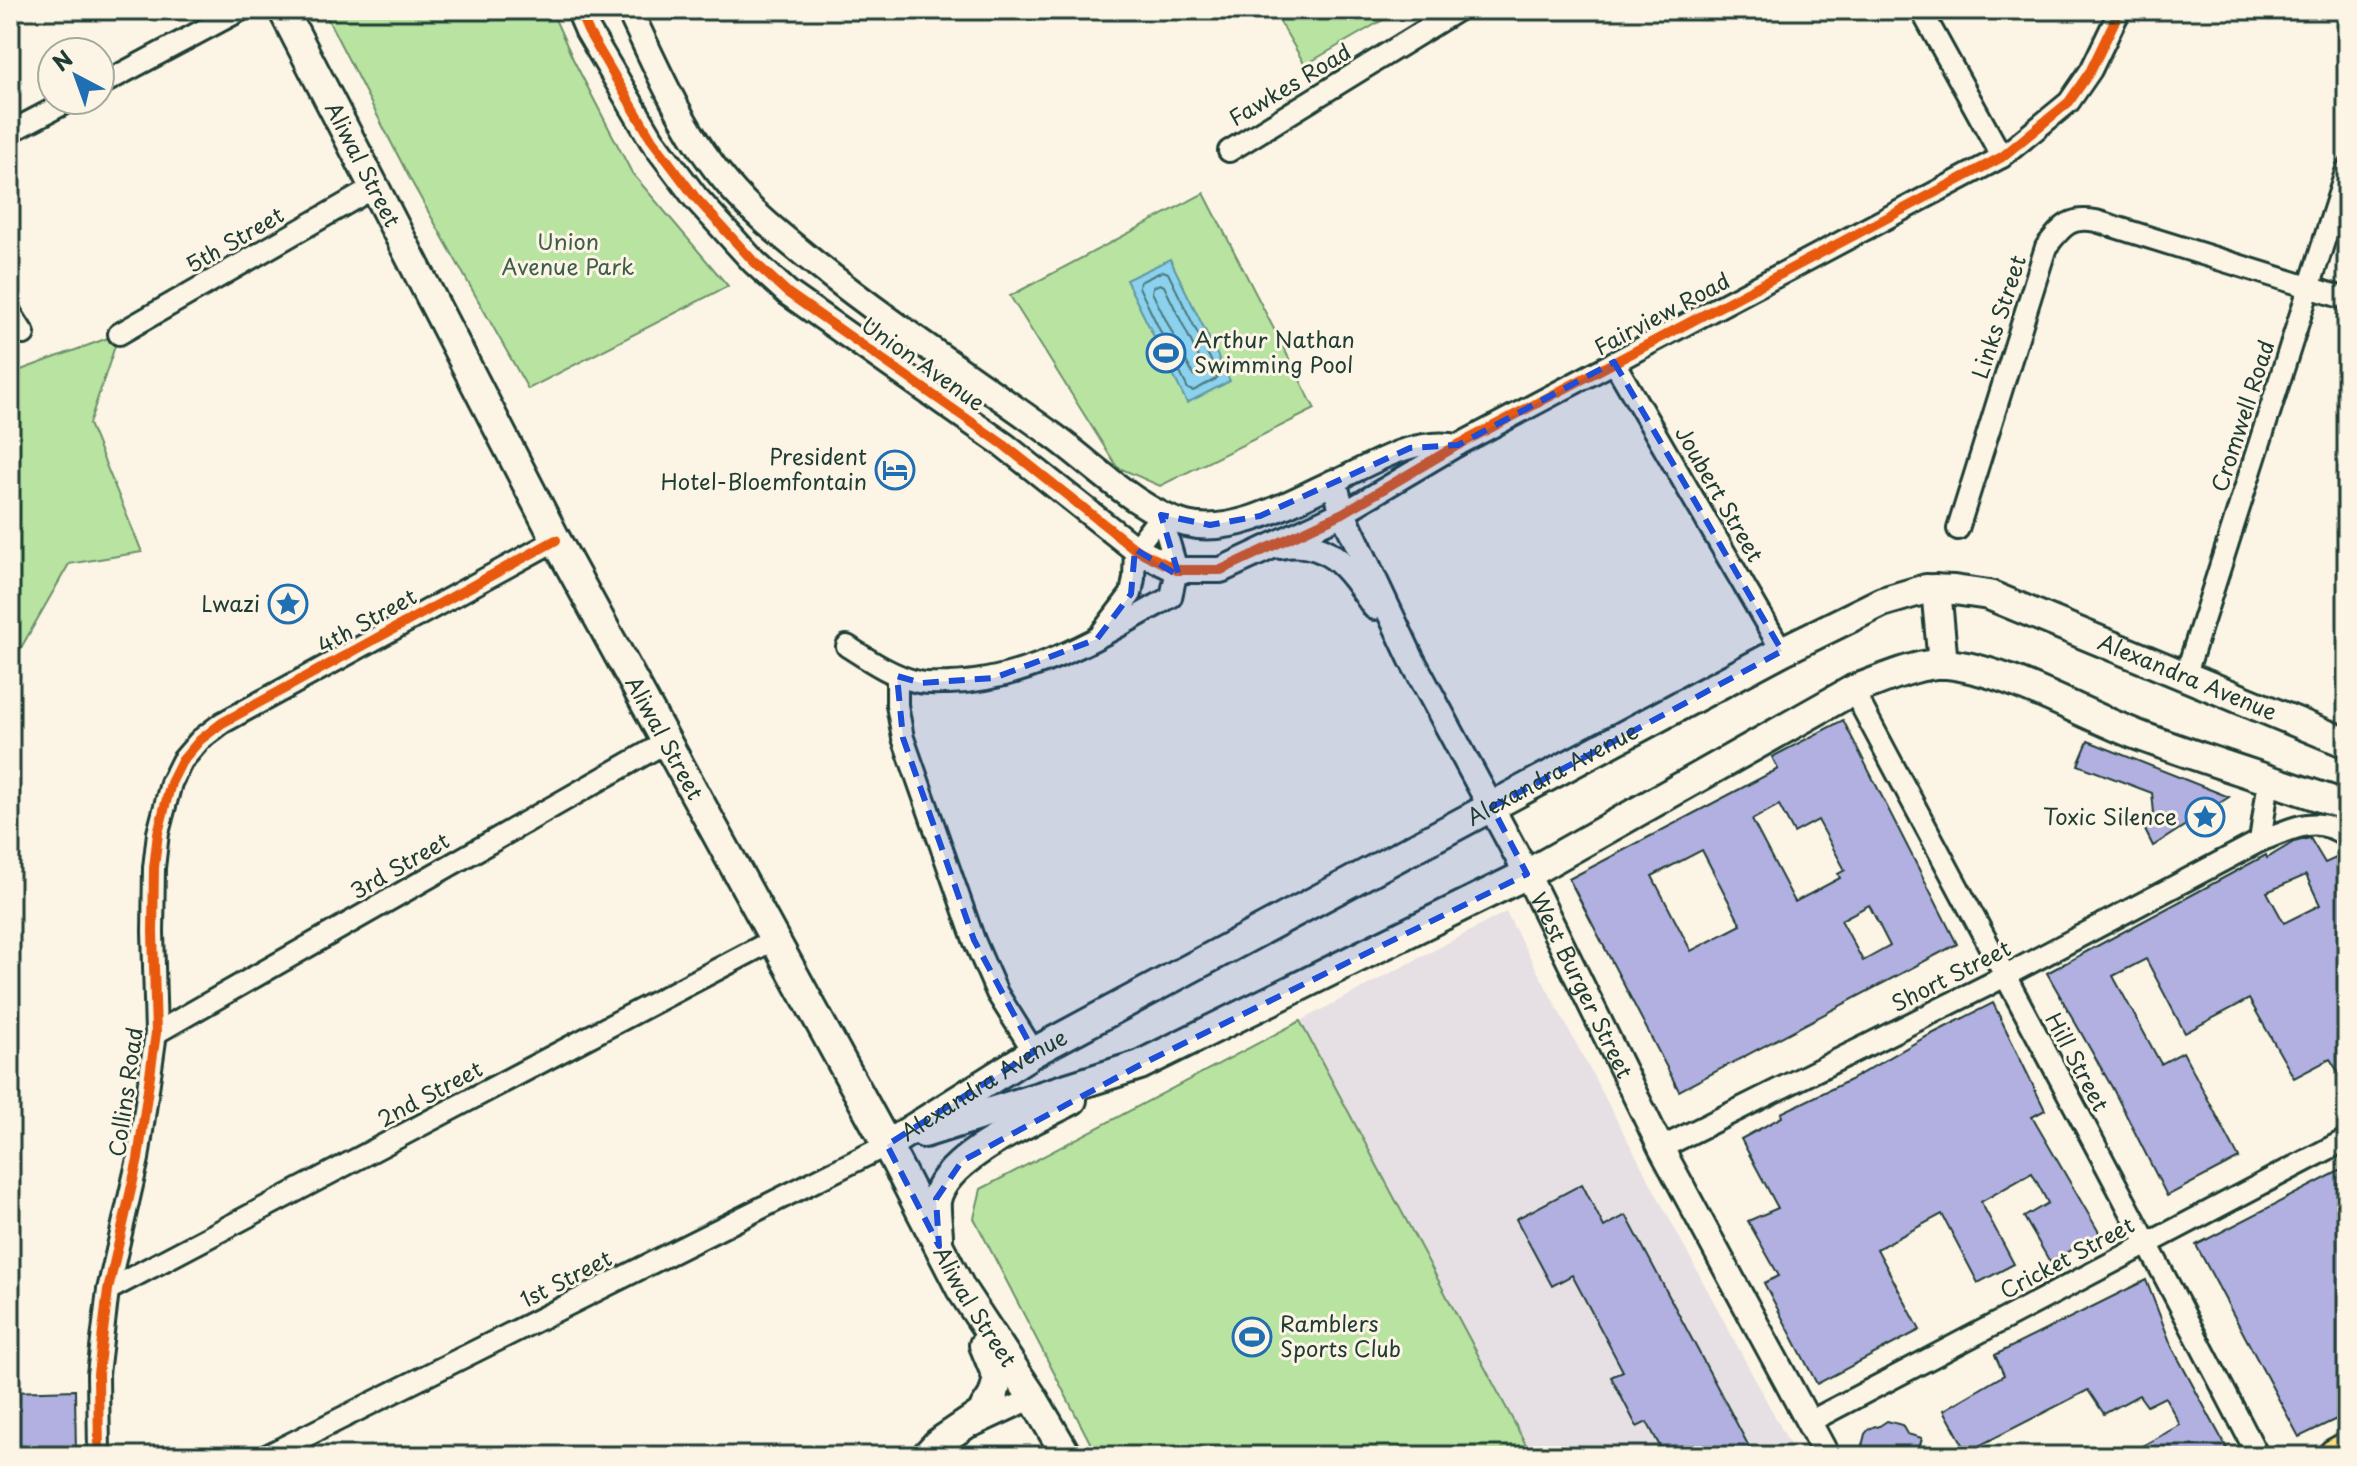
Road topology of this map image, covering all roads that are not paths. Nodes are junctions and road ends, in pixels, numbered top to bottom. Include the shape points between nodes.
1 (241, 10) edge
2 (283, 10) edge
3 (629, 10) edge
4 (1458, 10) edge
5 (1921, 10) edge
6 (2120, 10) edge
7 (583, 17) edge
8 (116, 76) edge
9 (40, 116) edge
10 (10, 132) edge
11 (1229, 151) dead end
12 (2002, 157) junction
13 (2347, 169) edge
14 (375, 187) junction
15 (2309, 287) junction
16 (2347, 299) edge
17 (875, 309) junction
18 (10, 312) edge
19 (24, 334) dead end
20 (119, 334) dead end
21 (854, 340) junction
22 (1614, 362) junction
23 (1458, 445) junction
24 (1334, 482) junction
25 (1343, 513) junction
26 (1161, 515) junction
27 (1958, 529) dead end
28 (556, 540) junction
29 (1135, 549) junction
30 (1264, 550) junction
31 (1177, 570) junction
32 (1936, 589) junction
33 (1097, 639) junction
34 (847, 646) dead end
35 (1782, 651) junction
36 (1411, 658) junction
37 (1943, 664) junction
38 (897, 676) junction
39 (2185, 677) junction
40 (1853, 690) junction
41 (200, 740) joint
42 (668, 741) junction
43 (2347, 743) edge
44 (2269, 780) junction
45 (2347, 806) edge
46 (1492, 807) junction
47 (2347, 837) edge
48 (2260, 841) junction
49 (1527, 874) junction
50 (773, 940) junction
51 (2005, 976) junction
52 (156, 1033) junction
53 (1034, 1052) junction
54 (1140, 1065) junction
55 (2347, 1139) edge
56 (887, 1145) junction
57 (1661, 1148) junction
58 (2148, 1242) junction
59 (939, 1246) junction
60 (961, 1289) junction
61 (108, 1290) junction
62 (1033, 1398) junction
63 (1809, 1422) junction
64 (932, 1449) edge
65 (2347, 1450) edge
66 (99, 1456) edge
67 (266, 1456) edge
68 (913, 1456) edge
69 (1067, 1456) edge
70 (1827, 1456) edge
71 (2258, 1456) edge
72 (2336, 1456) edge

1 - 8 street
2 - 14 main road, Aliwal Street
3 - 17 street, Union Avenue via 705,157 757,216
4 - 11 street, Fawkes Road
5 - 12 street
6 - 12 street, Fairview Road via 2069,102
7 - 21 street, Union Avenue via 652,140 695,197 788,293
9 - 10 street
12 - 22 street, Fairview Road
13 - 15 street, Cromwell Road
14 - 20 street, 5th Street
14 - 28 main road, Aliwal Street
15 - 16 street, Links Street
15 - 27 street, Links Street via 2096,221 2080,218 2068,223 2046,247
15 - 39 street, Cromwell Road
17 - 21 street
17 - 26 street, Union Avenue
18 - 19 street
21 - 29 street, Union Avenue via 1004,445
22 - 23 street, Fairview Road
22 - 35 street, Joubert Street
23 - 24 street, Union Avenue via 1428,442
23 - 25 street, Fairview Road
24 - 25 street, West Burger Street
24 - 26 street, Union Avenue via 1233,523 1188,525
25 - 30 street, Union Avenue
25 - 36 street, West Burger Street
26 - 29 street
26 - 31 street
28 - 41 street, 4th Street via 238,714
28 - 42 main road, Aliwal Street
29 - 31 street, Union Avenue
29 - 33 street via 1131,594
30 - 31 street, Union Avenue via 1221,570
30 - 36 street via 1296,543 1333,554
31 - 33 street via 1171,597
32 - 35 main road, Alexandra Avenue via 1882,602
32 - 37 main road
32 - 39 main road, Alexandra Avenue via 1989,595
33 - 38 street via 994,678 921,683
34 - 38 street
35 - 46 main road, Alexandra Avenue
36 - 46 street, West Burger Street
37 - 40 main road, Alexandra Avenue
37 - 44 main road, Alexandra Avenue via 2003,678 2139,735
38 - 53 street via 903,738 974,940 997,993
39 - 43 main road, Alexandra Avenue
40 - 49 main road, Alexandra Avenue
40 - 51 street, Hill Street
41 - 52 street, Collins Road via 171,783 158,833 153,932
42 - 50 main road, Aliwal Street
42 - 52 street, 3rd Street
44 - 45 main road, Alexandra Avenue
44 - 48 street
46 - 49 street, West Burger Street
46 - 53 main road, Alexandra Avenue
47 - 48 street, Short Street via 2307,823
48 - 51 street, Short Street
49 - 54 main road, Alexandra Avenue
49 - 57 street, West Burger Street
50 - 56 main road, Aliwal Street
50 - 61 street, 2nd Street
51 - 57 street, Short Street
51 - 58 street, Hill Street
52 - 61 street, Collins Road via 138,1159
53 - 56 main road, Alexandra Avenue
54 - 56 main road, Alexandra Avenue
54 - 59 main road via 962,1161 936,1199
55 - 58 street, Cricket Street
56 - 59 main road, Aliwal Street
56 - 67 street, 1st Street
57 - 63 street, West Burger Street
58 - 63 street, Cricket Street
58 - 71 street, Hill Street
59 - 60 main road, Aliwal Street
60 - 62 main road, Aliwal Street
60 - 64 main road via 998,1379 981,1414
61 - 66 street, Collins Road via 98,1374
62 - 64 street
62 - 69 main road, Aliwal Street
63 - 70 street, West Burger Street
64 - 68 street
65 - 72 highway

